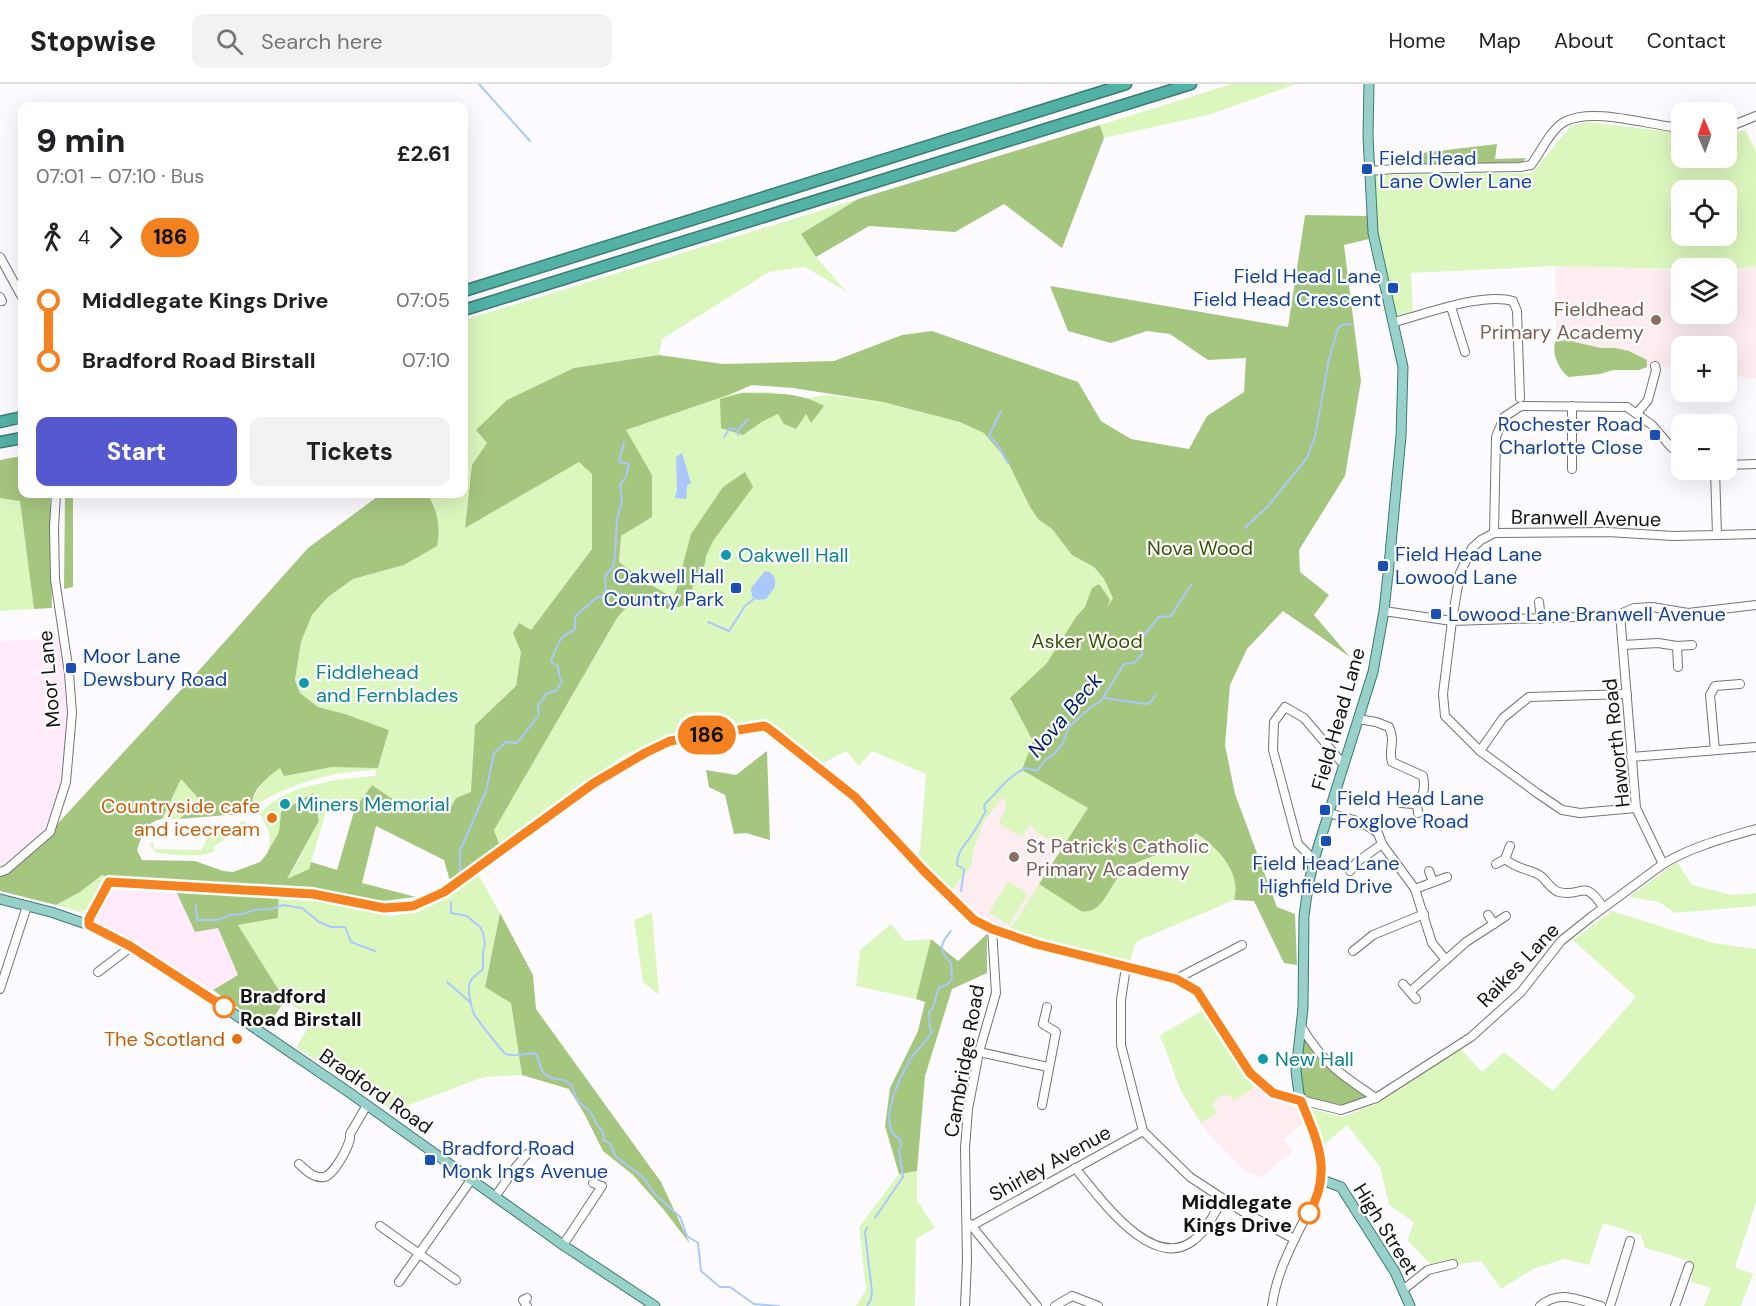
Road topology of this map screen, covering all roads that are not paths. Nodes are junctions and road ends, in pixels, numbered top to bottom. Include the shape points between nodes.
1 (1126, 84) edge
2 (1191, 84) edge
3 (1369, 84) edge
4 (1756, 116) edge
5 (1737, 124) edge
6 (1671, 126) edge
7 (1369, 171) junction
8 (0, 257) edge
9 (18, 290) edge
10 (468, 290) edge
11 (1451, 307) junction
12 (468, 309) edge
13 (1394, 322) junction
14 (1465, 352) dead end
15 (1655, 366) dead end
16 (1520, 398) dead end
17 (1572, 406) junction
18 (1638, 413) junction
19 (18, 418) edge
20 (0, 422) edge
21 (18, 439) edge
22 (0, 442) edge
23 (1671, 447) edge
24 (1756, 464) edge
25 (1737, 465) edge
26 (1572, 469) dead end
27 (1715, 480) edge
28 (56, 498) edge
29 (1494, 533) junction
30 (1756, 534) edge
31 (1717, 535) junction
32 (1539, 602) dead end
33 (1756, 605) edge
34 (1384, 611) junction
35 (1620, 614) junction
36 (1541, 619) junction
37 (1452, 621) junction
38 (1623, 645) junction
39 (1692, 645) dead end
40 (1677, 646) junction
41 (1678, 667) dead end
42 (1740, 684) dead end
43 (1627, 694) junction
44 (1358, 719) junction
45 (1756, 747) edge
46 (1715, 750) junction
47 (1480, 751) junction
48 (1631, 757) junction
49 (1344, 765) junction
50 (1417, 802) junction
51 (1401, 804) dead end
52 (1636, 808) junction
53 (1329, 813) junction
54 (1418, 813) dead end
55 (1756, 829) edge
56 (1382, 844) junction
57 (1510, 846) dead end
58 (1505, 859) junction
59 (1314, 860) junction
60 (1496, 864) dead end
61 (1663, 864) junction
62 (1350, 871) dead end
63 (1429, 871) dead end
64 (0, 872) edge
65 (1447, 877) dead end
66 (1433, 882) junction
67 (1414, 889) junction
68 (0, 899) edge
69 (27, 906) junction
70 (1603, 907) junction
71 (1424, 914) junction
72 (1488, 915) dead end
73 (1506, 916) dead end
74 (1494, 924) junction
75 (89, 925) junction
76 (992, 929) junction
77 (1242, 945) dead end
78 (130, 946) junction
79 (1353, 951) dead end
80 (1446, 960) junction
81 (1126, 967) junction
82 (98, 972) dead end
83 (1176, 979) junction
84 (1403, 984) dead end
85 (0, 989) edge
86 (1410, 992) junction
87 (1416, 999) dead end
88 (1047, 1007) dead end
89 (1300, 1025) junction
90 (979, 1052) junction
91 (1048, 1067) junction
92 (1376, 1098) junction
93 (1301, 1101) junction
94 (367, 1105) junction
95 (1042, 1105) dead end
96 (1143, 1131) junction
97 (527, 1154) dead end
98 (299, 1164) dead end
99 (1075, 1168) junction
100 (471, 1180) junction
101 (1322, 1180) junction
102 (593, 1183) dead end
103 (495, 1197) junction
104 (1223, 1198) junction
105 (969, 1224) junction
106 (380, 1226) dead end
107 (1294, 1239) junction
108 (1630, 1242) dead end
109 (563, 1245) junction
110 (418, 1255) junction
111 (1453, 1264) dead end
112 (1689, 1266) dead end
113 (456, 1280) dead end
114 (399, 1282) dead end
115 (1403, 1290) junction
116 (655, 1306) edge
117 (965, 1306) edge
118 (1037, 1306) edge
119 (1055, 1306) edge
120 (1098, 1306) edge
121 (1272, 1306) edge
122 (1410, 1306) edge
123 (1540, 1306) edge
124 (1601, 1306) edge
125 (1610, 1306) edge
126 (1675, 1306) edge

1 - 10 highway
2 - 12 highway
3 - 7 main road, Field Head Lane
4 - 5 street
6 - 7 street via 1585,116 1565,122 1531,165
7 - 13 main road, Field Head Lane via 1373,233
8 - 9 street
11 - 13 street
11 - 14 street
11 - 16 street via 1490,298 1513,301 1517,311
13 - 34 main road, Field Head Lane via 1403,367 1403,396
15 - 18 street via 1648,400
17 - 18 street via 1627,407
17 - 26 street
17 - 29 street via 1521,406 1504,417 1496,437
18 - 23 street
19 - 20 highway
21 - 22 highway
24 - 25 street
27 - 31 street
28 - 64 street, Moor Lane via 55,579 72,713 66,782 50,832
29 - 31 street, Branwell Avenue
29 - 37 street, Branwell Avenue via 1472,548 1463,564
30 - 31 street, Branwell Avenue
32 - 36 street
33 - 35 street via 1688,613 1634,608
34 - 37 street
34 - 44 main road, Field Head Lane via 1373,672
35 - 36 street
35 - 38 street, Haworth Road
36 - 37 street
37 - 47 street, Branwell Avenue via 1443,694 1445,716
38 - 40 street
38 - 43 street, Haworth Road
39 - 40 street
40 - 41 street
42 - 46 street via 1715,686 1710,694
43 - 47 street via 1529,697 1503,718
43 - 48 street, Haworth Road
44 - 49 main road, Field Head Lane
44 - 50 street via 1389,727 1394,743 1392,762 1422,776 1425,786
45 - 46 street
46 - 48 street
47 - 52 street, Branwell Avenue via 1562,810 1580,813
48 - 52 street, Haworth Road
49 - 53 main road, Field Head Lane
49 - 59 street via 1304,718 1285,707 1274,722 1273,750 1298,844
50 - 51 street
50 - 54 street
52 - 61 street, Haworth Road
53 - 56 street via 1361,822 1377,833
53 - 59 main road, Field Head Lane
55 - 61 street, Raikes Lane via 1673,857
56 - 62 street
56 - 67 street
57 - 58 street
58 - 60 street
58 - 70 street via 1542,876 1559,892 1588,891
59 - 89 main road, Field Head Lane via 1304,916
61 - 70 street, Raikes Lane
63 - 66 street
65 - 66 street
66 - 67 street
67 - 71 street
68 - 69 main road, Bradford Road
69 - 75 main road, Bradford Road
69 - 85 street
70 - 92 street, Raikes Lane via 1561,941 1519,993 1471,1037
71 - 79 street via 1373,935
71 - 80 street via 1432,943
72 - 74 street
73 - 74 street
74 - 80 street
75 - 76 street via 109,882 313,894 384,908 413,906 444,892 594,783 645,753 670,741 764,726 855,797 974,920
75 - 78 main road, Bradford Road
76 - 81 street
76 - 90 street, Cambridge Road via 996,993
77 - 83 street
78 - 82 street
78 - 94 main road, Bradford Road
80 - 86 street
81 - 83 street
81 - 96 street via 1121,1045
83 - 93 street, Raikes Lane via 1197,991 1250,1073 1273,1093
84 - 86 street
86 - 87 street
88 - 91 street via 1043,1024 1056,1032
89 - 92 street via 1330,1066
89 - 93 main road, Field Head Lane via 1296,1071
90 - 91 street
90 - 105 street, Cambridge Road via 968,1109
91 - 95 street
92 - 93 street, Raikes Lane via 1341,1110
93 - 101 main road, Field Head Lane via 1319,1148
94 - 98 street via 331,1174 322,1178 312,1175
94 - 100 main road, Bradford Road
96 - 99 street, Shirley Avenue
96 - 104 street via 1190,1177
97 - 103 street
99 - 104 street via 1135,1234 1165,1248 1193,1241
99 - 105 street, Shirley Avenue
100 - 103 main road, Bradford Road
100 - 110 street
101 - 107 street
101 - 115 main road, High Street via 1341,1187
102 - 109 street via 602,1186
103 - 109 main road, Bradford Road
104 - 107 street
105 - 117 street, Cambridge Road
105 - 118 street
106 - 110 street
107 - 121 street via 1277,1276
108 - 125 street
109 - 116 main road, Bradford Road
110 - 113 street
110 - 114 street
111 - 115 street via 1428,1270
112 - 126 street
115 - 122 main road, High Street
119 - 120 street via 1072,1296
123 - 124 street via 1554,1296 1566,1296

